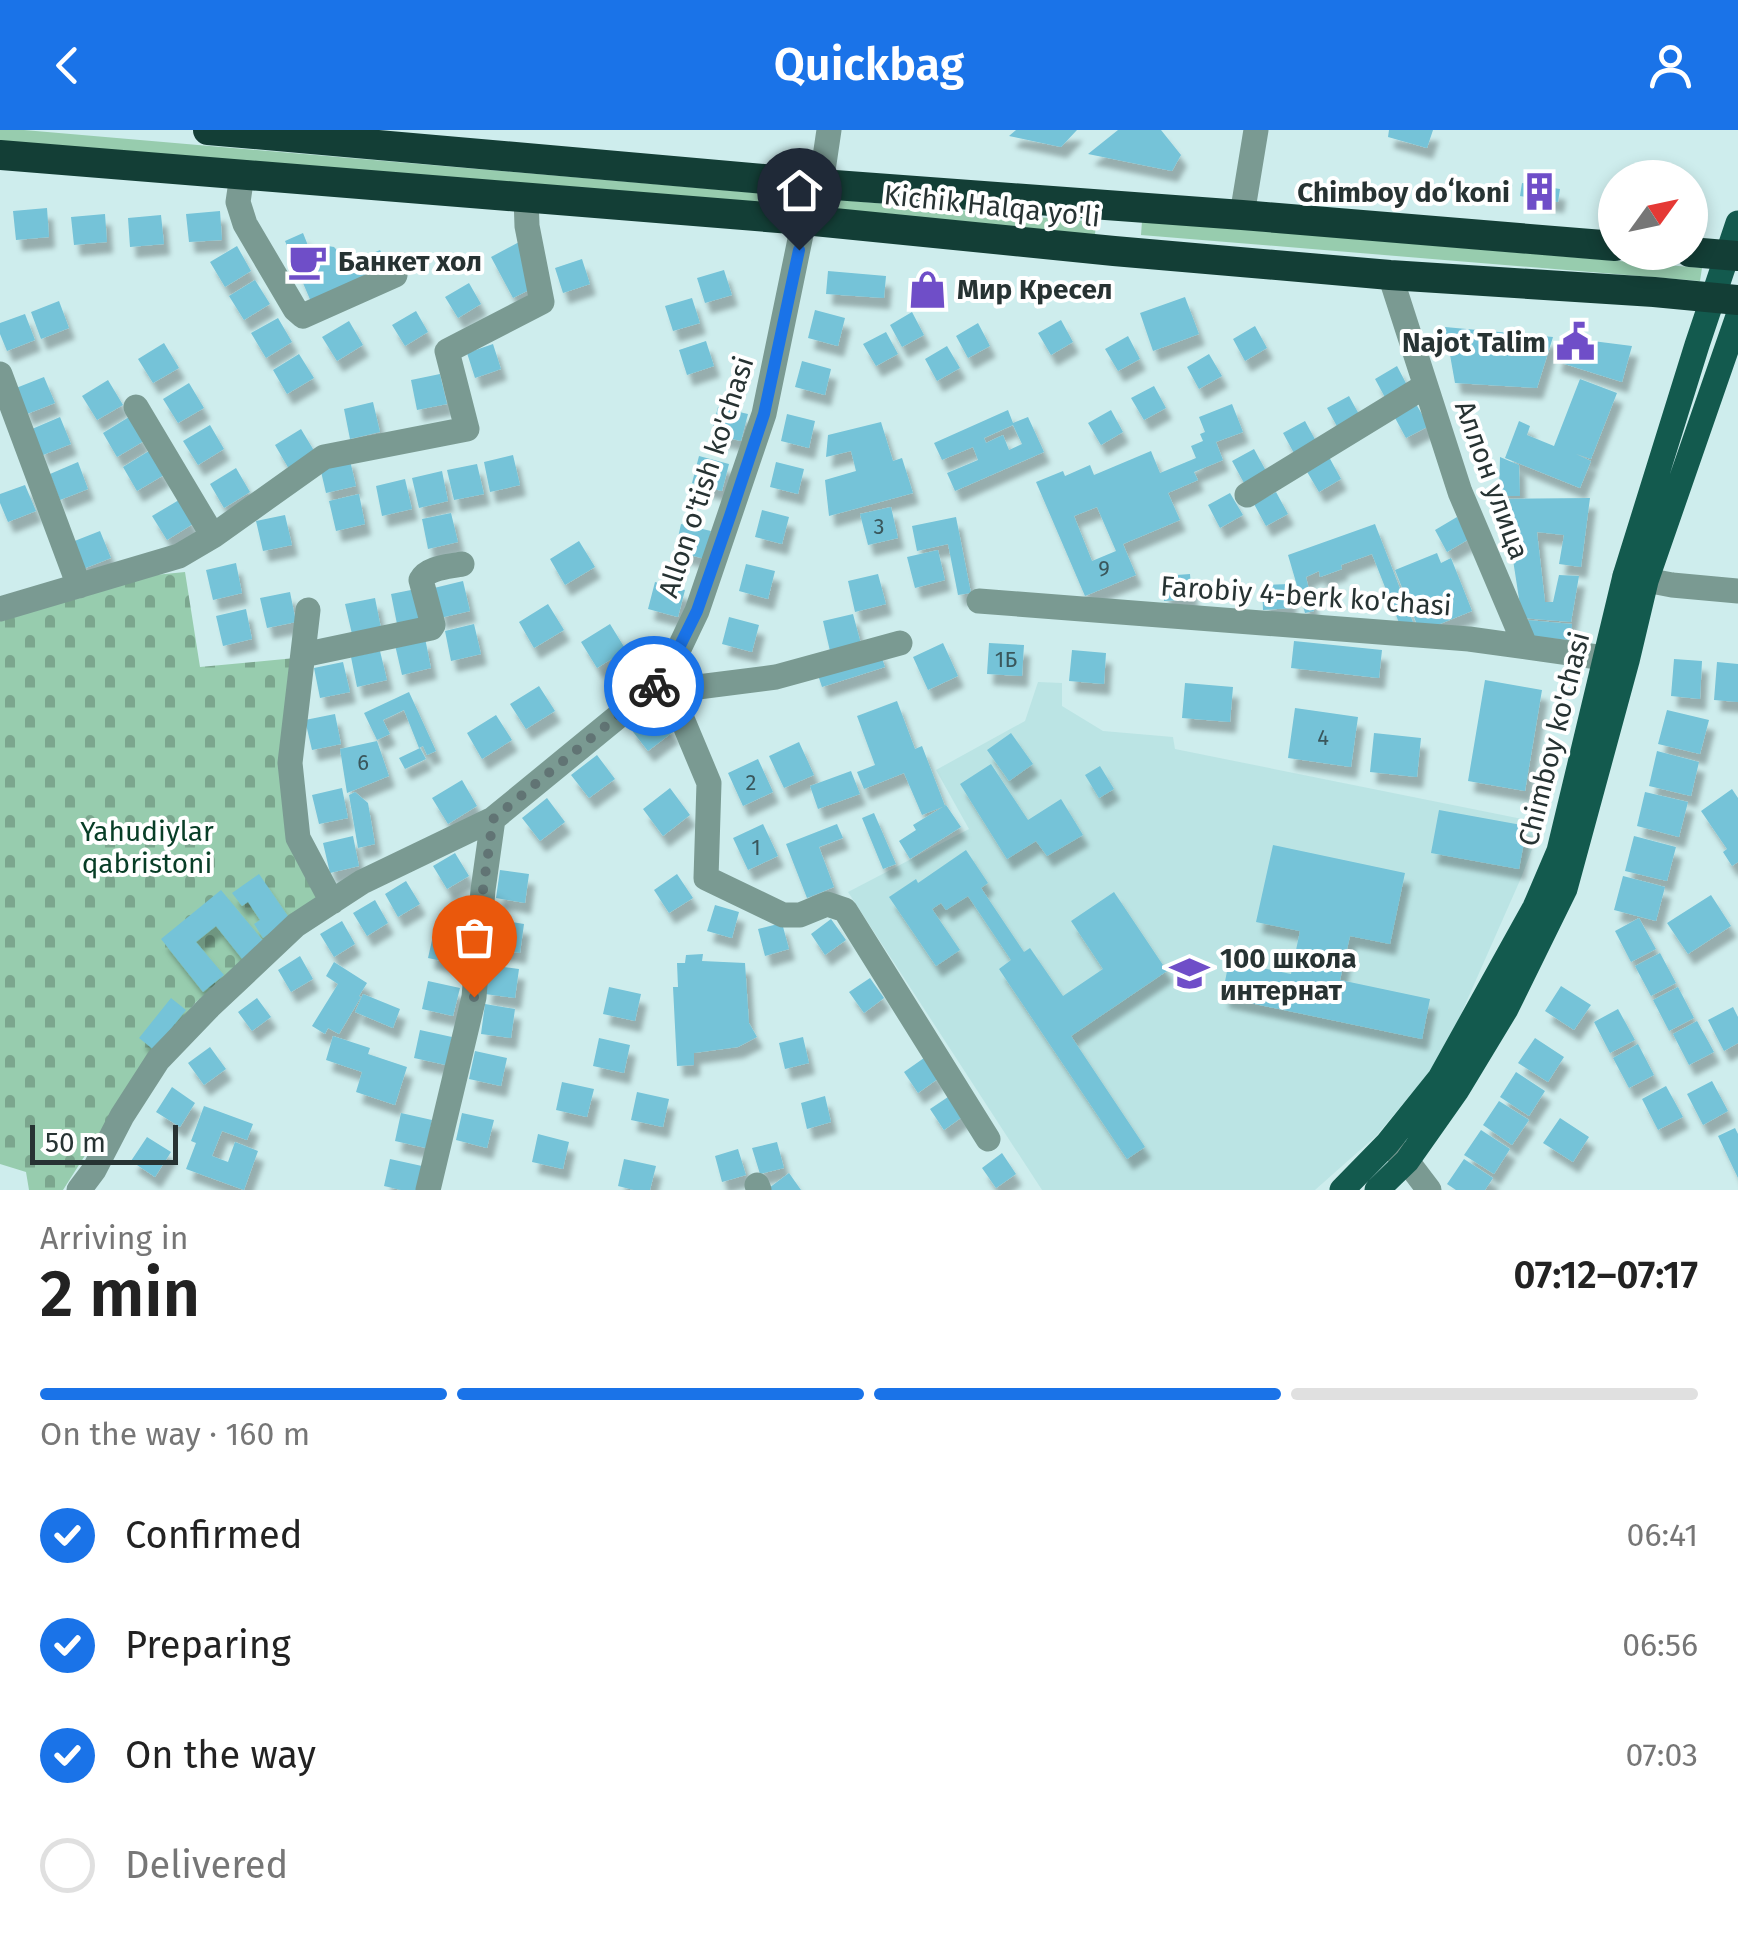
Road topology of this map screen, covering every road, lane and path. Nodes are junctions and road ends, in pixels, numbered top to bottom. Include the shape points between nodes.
1 (208, 130) edge
2 (828, 130) edge
3 (1256, 130) edge
4 (434, 140) edge
5 (0, 155) edge
6 (242, 175) junction
7 (821, 184) junction
8 (526, 197) junction
9 (1116, 206) junction
10 (1242, 214) junction
11 (804, 220) junction
12 (1738, 223) edge
13 (1598, 245) edge
14 (1114, 252) junction
15 (1732, 256) edge
16 (395, 275) dead end
17 (1390, 275) junction
18 (1725, 299) edge
19 (1738, 316) edge
20 (0, 374) edge
21 (1425, 386) junction
22 (136, 407) dead end
23 (1246, 496) dead end
24 (213, 536) junction
25 (462, 564) dead end
26 (1636, 578) junction
27 (78, 586) junction
28 (1738, 592) edge
29 (979, 601) dead end
30 (0, 609) edge
31 (308, 610) dead end
32 (900, 642) dead end
33 (1524, 646) junction
34 (303, 655) junction
35 (1616, 659) junction
36 (664, 678) junction
37 (493, 819) junction
38 (332, 902) junction
39 (988, 1140) dead end
40 (1387, 1144) junction
41 (1408, 1161) junction
42 (79, 1190) edge
43 (428, 1190) edge
44 (1342, 1190) edge
45 (1378, 1190) edge
46 (1429, 1190) edge

1 - 4 highway, Kichik Halqa yo'li
2 - 7 street
3 - 10 street
4 - 7 highway, Kichik Halqa yo'li
5 - 6 highway, Kichik Halqa yo'li
6 - 8 highway, Kichik Halqa yo'li
6 - 16 street via 238,202 245,224 303,316
7 - 9 highway, Kichik Halqa yo'li
8 - 11 highway, Kichik Halqa yo'li
8 - 24 street via 542,302 447,351 467,430 324,456
9 - 10 highway, Kichik Halqa yo'li
9 - 14 highway
10 - 13 highway, Kichik Halqa yo'li
11 - 14 highway, Kichik Halqa yo'li
11 - 36 street, Allon o'tish ko'chasi via 764,414 697,611
12 - 15 main road, Chimboy ko'chasi
14 - 17 highway, Kichik Halqa yo'li
15 - 18 main road, Chimboy ko'chasi
17 - 18 highway, Kichik Halqa yo'li
17 - 21 street, Аллон улица
18 - 26 main road, Chimboy ko'chasi
19 - 26 main road, Chimboy ko'chasi
20 - 27 street
21 - 23 street
21 - 33 street, Аллон улица via 1460,492
22 - 24 street
24 - 27 street via 180,556
25 - 34 street via 424,574 431,628
26 - 28 street
26 - 35 main road, Chimboy ko'chasi
27 - 30 street
29 - 33 street, Farobiy 4-berk ko'chasi
31 - 34 street
32 - 36 street via 776,676 690,688
33 - 35 street, Farobiy 4-berk ko'chasi
34 - 38 street via 290,763 298,838
35 - 40 main road, Chimboy ko'chasi via 1559,851 1535,908 1440,1078
35 - 41 main road, Chimboy ko'chasi via 1565,889 1506,1009
36 - 37 street, Allon o'tish ko'chasi
36 - 39 street via 709,783 706,878 783,914 827,904 845,910
37 - 38 street, Allon o'tish ko'chasi
37 - 43 street via 474,997
38 - 42 street, Allon o'tish ko'chasi via 296,925 158,1060
40 - 41 street
40 - 44 main road, Chimboy ko'chasi
41 - 45 main road, Chimboy ko'chasi
41 - 46 street

